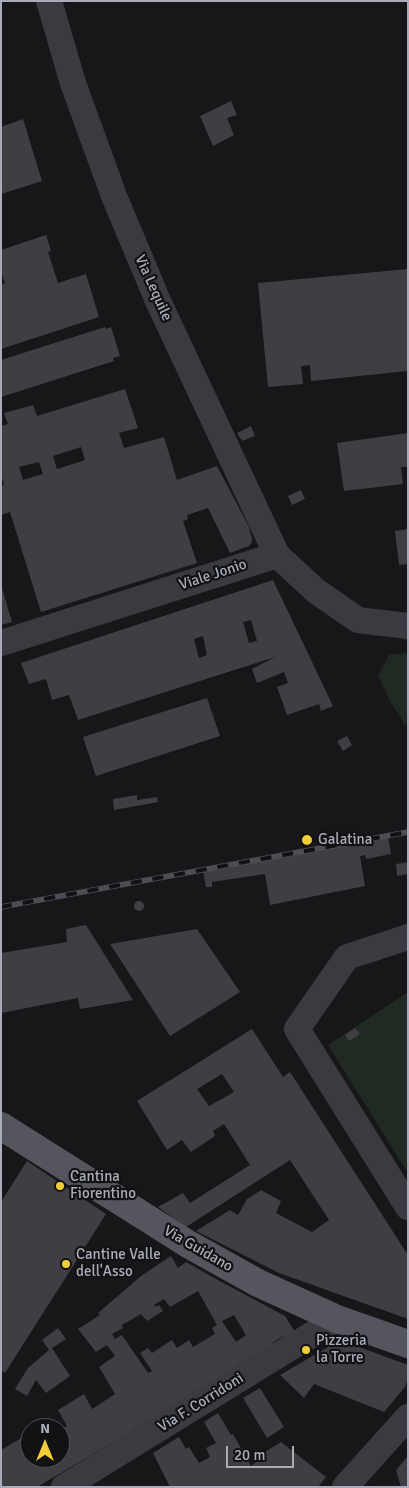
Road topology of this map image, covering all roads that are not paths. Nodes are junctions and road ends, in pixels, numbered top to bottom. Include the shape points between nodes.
1 (51, 7) edge
2 (277, 555) junction
3 (408, 626) edge
4 (1, 643) edge
5 (408, 937) edge
6 (1, 1126) edge
7 (408, 1207) edge
8 (337, 1319) junction
9 (408, 1344) edge
10 (408, 1417) edge
11 (64, 1487) edge
12 (345, 1487) edge

1 - 2 street, Via Lequile via 73,83 114,196 158,301
2 - 3 street via 316,591 358,620
2 - 4 street, Viale Jonio
5 - 7 street via 347,956 297,1029
6 - 8 main road, Via Guidano via 188,1244 258,1283
8 - 9 main road, Via Guidano
8 - 11 street, Via F. Corridoni
10 - 12 street

